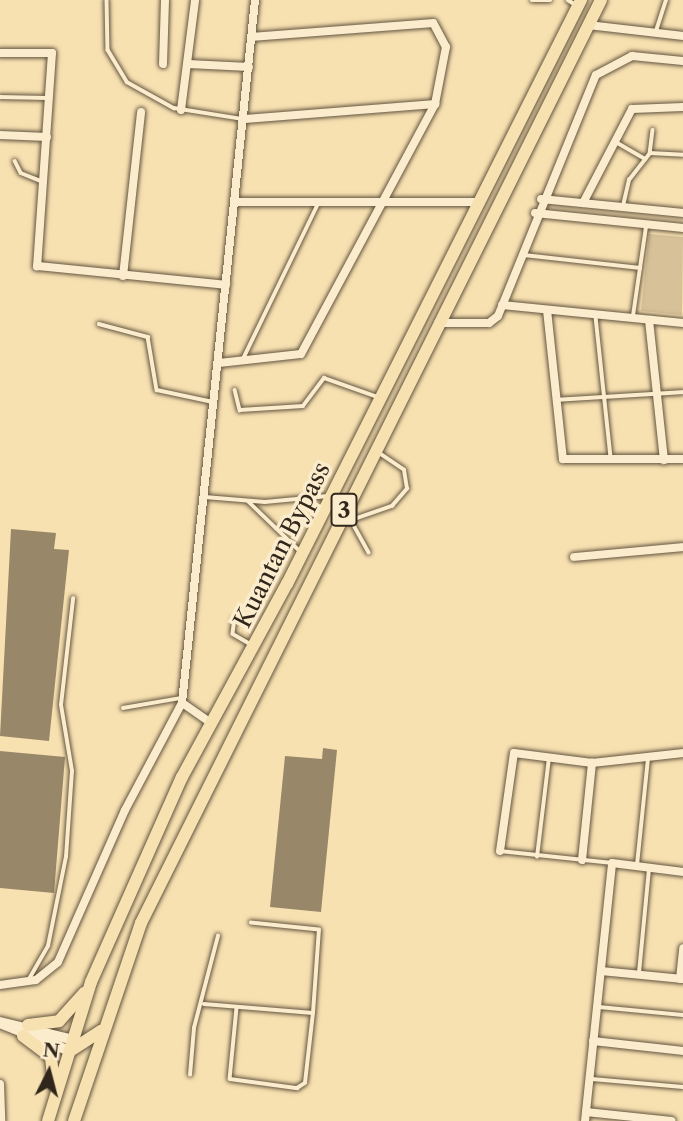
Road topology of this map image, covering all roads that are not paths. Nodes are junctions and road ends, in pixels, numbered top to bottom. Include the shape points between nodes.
1 (107, 0) edge
2 (166, 0) edge
3 (195, 0) edge
4 (255, 0) edge
5 (532, 0) edge
6 (550, 0) edge
7 (601, 0) edge
8 (666, 0) edge
9 (576, 2) edge
10 (588, 25) junction
11 (656, 33) junction
12 (683, 36) edge
13 (252, 37) junction
14 (0, 53) edge
15 (683, 61) edge
16 (163, 64) dead end
17 (188, 64) junction
18 (249, 67) junction
19 (0, 97) edge
20 (50, 98) junction
21 (435, 104) junction
22 (683, 107) edge
23 (181, 110) junction
24 (141, 112) dead end
25 (245, 119) junction
26 (653, 130) dead end
27 (0, 135) edge
28 (47, 137) junction
29 (615, 141) junction
30 (650, 153) junction
31 (683, 155) edge
32 (645, 159) junction
33 (15, 160) dead end
34 (43, 182) junction
35 (384, 198) junction
36 (541, 199) junction
37 (321, 200) junction
38 (235, 202) junction
39 (477, 202) junction
40 (583, 203) junction
41 (622, 207) junction
42 (683, 212) edge
43 (535, 213) junction
44 (646, 224) junction
45 (682, 228) edge
46 (520, 255) junction
47 (640, 268) junction
48 (123, 276) junction
49 (226, 285) junction
50 (502, 305) junction
51 (547, 310) junction
52 (596, 314) junction
53 (633, 318) junction
54 (649, 320) junction
55 (438, 323) junction
56 (683, 323) edge
57 (99, 324) dead end
58 (242, 361) junction
59 (219, 363) junction
60 (235, 390) dead end
61 (683, 392) edge
62 (657, 394) junction
63 (605, 396) junction
64 (380, 398) junction
65 (555, 400) junction
66 (215, 403) junction
67 (374, 450) junction
68 (683, 458) edge
69 (664, 460) junction
70 (612, 462) junction
71 (331, 496) junction
72 (205, 497) junction
73 (248, 501) junction
74 (351, 520) junction
75 (337, 524) junction
76 (683, 547) edge
77 (369, 552) dead end
78 (303, 553) junction
79 (574, 557) dead end
80 (73, 599) dead end
81 (235, 619) dead end
82 (254, 646) junction
83 (183, 701) junction
84 (122, 709) dead end
85 (211, 723) junction
86 (683, 753) edge
87 (648, 756) junction
88 (550, 757) junction
89 (592, 763) junction
90 (500, 851) joint
91 (537, 857) junction
92 (582, 860) junction
93 (612, 863) junction
94 (637, 866) junction
95 (649, 868) junction
96 (683, 872) edge
97 (251, 923) dead end
98 (218, 936) dead end
99 (683, 948) edge
100 (601, 971) junction
101 (639, 975) junction
102 (682, 979) edge
103 (91, 982) junction
104 (26, 984) junction
105 (0, 985) edge
106 (204, 1004) junction
107 (110, 1007) junction
108 (237, 1007) junction
109 (597, 1007) junction
110 (83, 1009) junction
111 (313, 1013) junction
112 (683, 1015) edge
113 (0, 1023) edge
114 (104, 1028) junction
115 (25, 1030) junction
116 (593, 1041) junction
117 (75, 1047) junction
118 (683, 1051) edge
119 (90, 1072) junction
120 (190, 1075) dead end
121 (590, 1079) junction
122 (0, 1084) edge
123 (683, 1087) edge
124 (54, 1100) junction
125 (586, 1117) edge
126 (1, 1121) edge
127 (48, 1121) edge
128 (74, 1121) edge
129 (672, 1121) edge

1 - 23 lane via 108,50 118,73
2 - 16 street
3 - 17 street
4 - 13 street
5 - 6 lane
7 - 10 highway, Kuantan Bypass / 3
8 - 11 lane
9 - 39 highway, Kuantan Bypass / 3
10 - 11 street
10 - 55 highway, Kuantan Bypass / 3
11 - 12 street
13 - 18 street
13 - 21 street via 433,23 446,47
14 - 20 street via 52,53
15 - 36 street via 632,56 601,70
17 - 18 street
17 - 23 street
18 - 25 street
19 - 20 lane
20 - 28 street
21 - 25 street
21 - 35 street
22 - 29 street via 638,104
23 - 25 lane
24 - 48 street
25 - 38 street
26 - 30 lane
27 - 28 street
28 - 34 street
29 - 32 lane
29 - 40 street
30 - 31 lane
30 - 32 lane
32 - 41 lane via 629,180
33 - 34 lane via 21,173
34 - 48 street via 34,257 45,269
35 - 37 street
35 - 39 street
35 - 58 street via 301,354
36 - 40 street
36 - 43 street
37 - 38 street
37 - 58 lane
38 - 49 street
39 - 64 highway, Kuantan Bypass / 3
40 - 41 street
41 - 42 street
42 - 45 street
43 - 44 street
43 - 46 street
44 - 45 street
44 - 47 lane
46 - 47 lane
46 - 50 street
47 - 53 lane
48 - 49 street
49 - 59 street
50 - 51 street
50 - 55 street via 489,323
51 - 52 street
51 - 65 street
52 - 53 street
52 - 63 lane
53 - 54 street
54 - 56 street
54 - 62 street
55 - 67 highway, Kuantan Bypass / 3
57 - 66 lane via 148,337 157,390
58 - 59 street
59 - 66 street
60 - 64 lane via 240,410 303,406 324,378
61 - 62 lane
62 - 63 lane
62 - 69 street
63 - 65 lane
63 - 70 lane
64 - 71 highway, Kuantan Bypass / 3
65 - 70 street via 563,459
66 - 72 street
67 - 74 lane via 404,470 407,489 397,503
67 - 75 highway, Kuantan Bypass / 3
68 - 69 street
69 - 70 street
71 - 73 lane
71 - 78 highway, Kuantan Bypass / 3
72 - 73 lane
72 - 83 street
73 - 78 lane
74 - 75 lane
74 - 77 lane
75 - 107 highway, Kuantan Bypass / 3 via 141,923
76 - 79 street
78 - 82 highway, Kuantan Bypass / 3
80 - 104 lane via 61,705 72,771 66,857 48,946
81 - 82 lane via 233,634
82 - 85 highway, Kuantan Bypass / 3
83 - 84 lane
83 - 85 street
83 - 104 street via 125,810 66,948 50,971
85 - 103 highway, Kuantan Bypass / 3
86 - 87 street
87 - 89 street
87 - 94 lane
88 - 89 street
88 - 90 street via 509,756
88 - 91 lane
89 - 92 street
90 - 91 lane
91 - 92 lane
92 - 93 lane
93 - 94 street
93 - 100 street
94 - 95 street
95 - 96 street
95 - 101 lane
97 - 111 lane via 319,930
98 - 106 lane
99 - 102 street
100 - 101 street
100 - 109 street
101 - 102 street
103 - 110 highway, Kuantan Bypass / 3
103 - 115 highway via 66,1017
104 - 105 street
106 - 108 lane
106 - 120 lane via 194,1028
107 - 110 highway via 99,1014
107 - 114 highway, Kuantan Bypass / 3
108 - 111 lane
108 - 111 lane via 230,1079 297,1088 305,1083
109 - 112 lane
109 - 116 street
110 - 117 highway, Kuantan Bypass / 3
113 - 115 street
114 - 117 highway
114 - 119 highway, Kuantan Bypass / 3
115 - 117 street
115 - 124 highway via 54,1063
116 - 118 street
116 - 121 street
117 - 119 highway
117 - 124 highway, Kuantan Bypass / 3
119 - 128 highway, Kuantan Bypass / 3
121 - 123 lane
121 - 125 street
122 - 126 street
124 - 127 highway, Kuantan Bypass / 3
125 - 129 street

